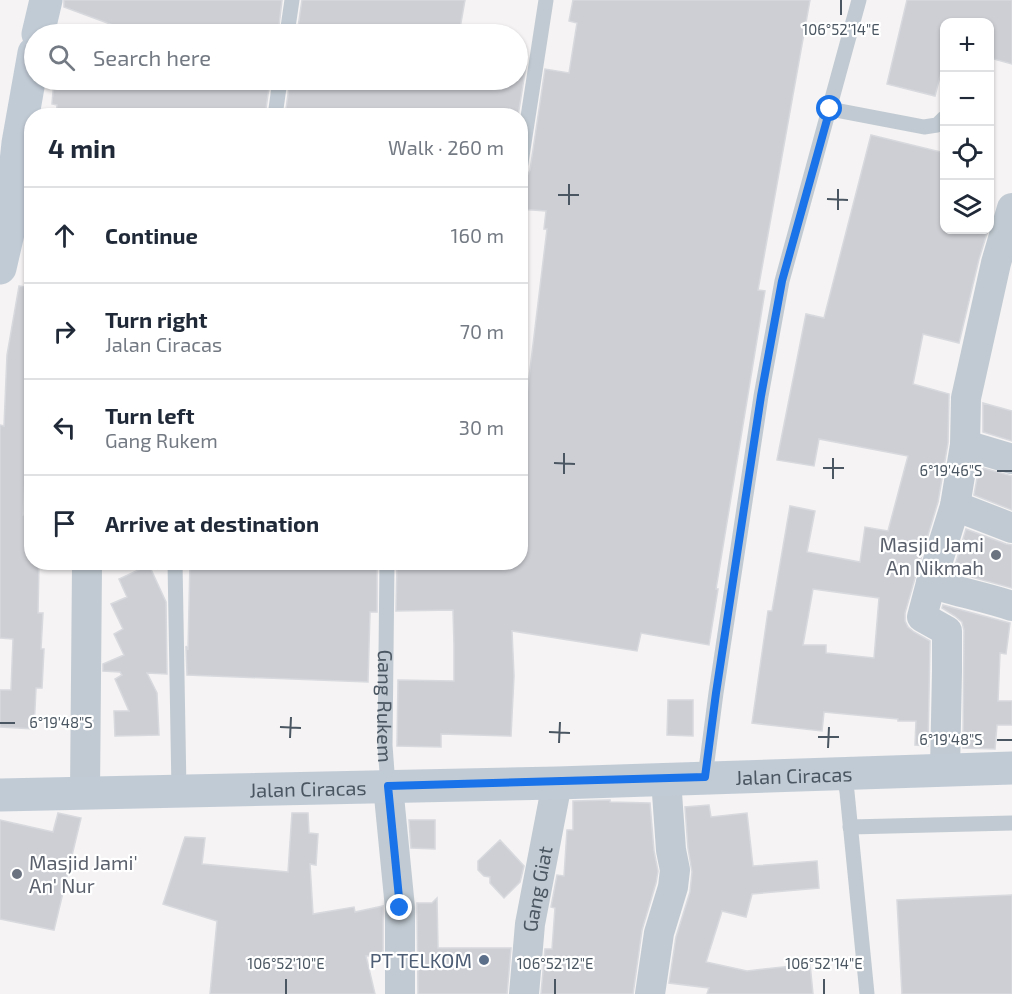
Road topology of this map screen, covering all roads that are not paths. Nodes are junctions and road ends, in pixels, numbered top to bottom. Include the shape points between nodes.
1 (46, 0) edge
2 (292, 0) edge
3 (546, 0) edge
4 (859, 0) edge
5 (40, 24) edge
6 (288, 24) edge
7 (27, 90) edge
8 (279, 90) edge
9 (24, 108) edge
10 (276, 108) edge
11 (24, 109) edge
12 (830, 109) junction
13 (528, 117) edge
14 (940, 122) edge
15 (1012, 208) edge
16 (1004, 265) edge
17 (0, 268) edge
18 (965, 445) junction
19 (1012, 459) edge
20 (955, 506) junction
21 (1012, 528) edge
22 (87, 570) edge
23 (175, 570) edge
24 (387, 570) edge
25 (931, 583) junction
26 (1012, 606) edge
27 (1012, 768) edge
28 (945, 770) junction
29 (843, 773) junction
30 (705, 777) junction
31 (666, 779) junction
32 (557, 783) junction
33 (388, 786) junction
34 (179, 790) junction
35 (86, 793) junction
36 (0, 795) edge
37 (1012, 823) edge
38 (850, 827) junction
39 (400, 994) edge
40 (524, 994) edge
41 (650, 994) edge
42 (867, 994) edge

1 - 5 street
2 - 6 lane
3 - 13 lane
4 - 12 lane
7 - 9 street
8 - 10 lane
11 - 17 street via 9,229
12 - 14 lane via 924,127
12 - 30 lane via 782,281 761,396
15 - 16 street
16 - 18 street via 966,398
18 - 19 street
18 - 20 street
20 - 21 street
20 - 25 street
22 - 35 street
23 - 34 lane
24 - 33 lane, Gang Rukem
25 - 26 street
25 - 28 street via 922,617 947,631
27 - 28 street, Jalan Ciracas
28 - 29 street, Jalan Ciracas
29 - 30 street, Jalan Ciracas
29 - 38 lane
30 - 31 street, Jalan Ciracas
31 - 32 street, Jalan Ciracas
31 - 41 street via 675,870 659,933
32 - 33 street, Jalan Ciracas
32 - 40 street, Gang Giat via 530,924
33 - 34 street, Jalan Ciracas
33 - 39 street, Gang Rukem via 400,908
34 - 35 street, Jalan Ciracas
35 - 36 street, Jalan Ciracas
37 - 38 lane
38 - 42 lane

